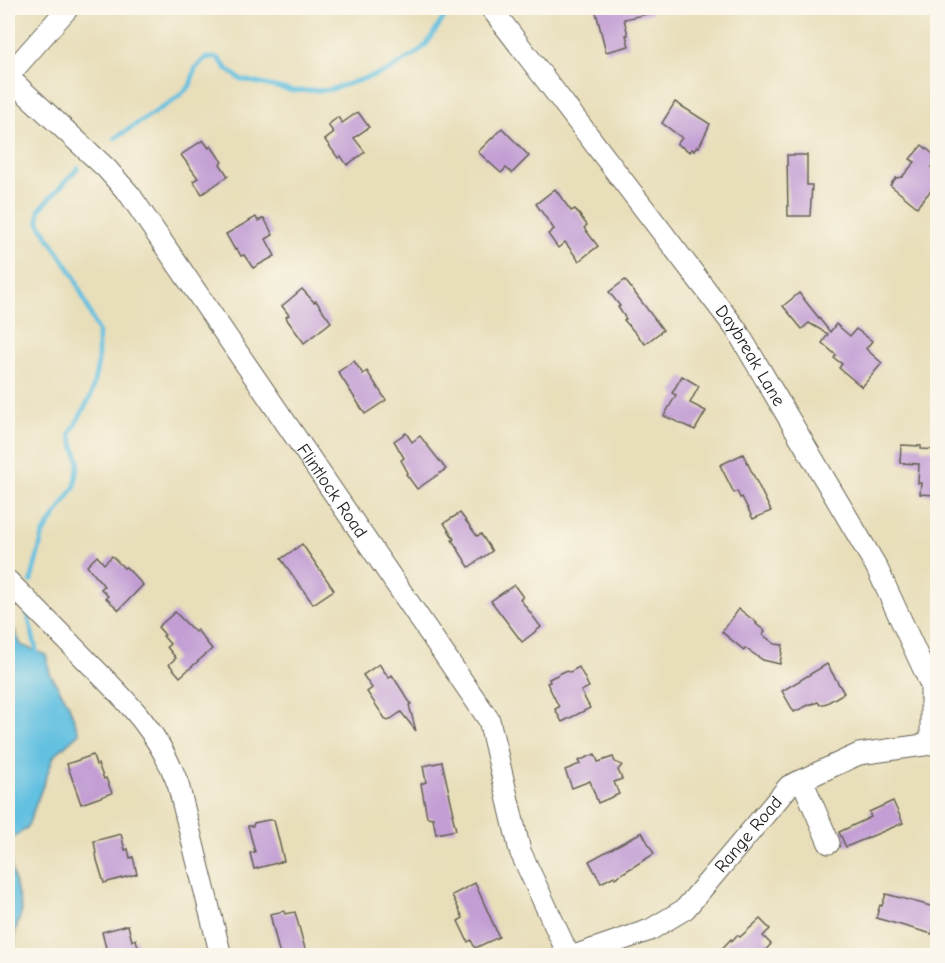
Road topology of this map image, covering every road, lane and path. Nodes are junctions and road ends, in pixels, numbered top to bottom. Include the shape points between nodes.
1 (68, 8) edge
2 (491, 8) edge
3 (8, 76) edge
4 (8, 581) edge
5 (934, 744) edge
6 (802, 780) junction
7 (829, 843) dead end
8 (221, 956) edge
9 (569, 956) edge
10 (574, 956) edge

1 - 3 street
2 - 5 street, Daybreak Lane via 736,329 876,566 931,685
3 - 9 street, Flintlock Road via 130,195 489,720 520,851
4 - 8 street via 136,711 165,754 178,784
5 - 6 street, Range Road via 859,754
6 - 7 street
6 - 10 street, Range Road via 789,786 685,909 650,930

